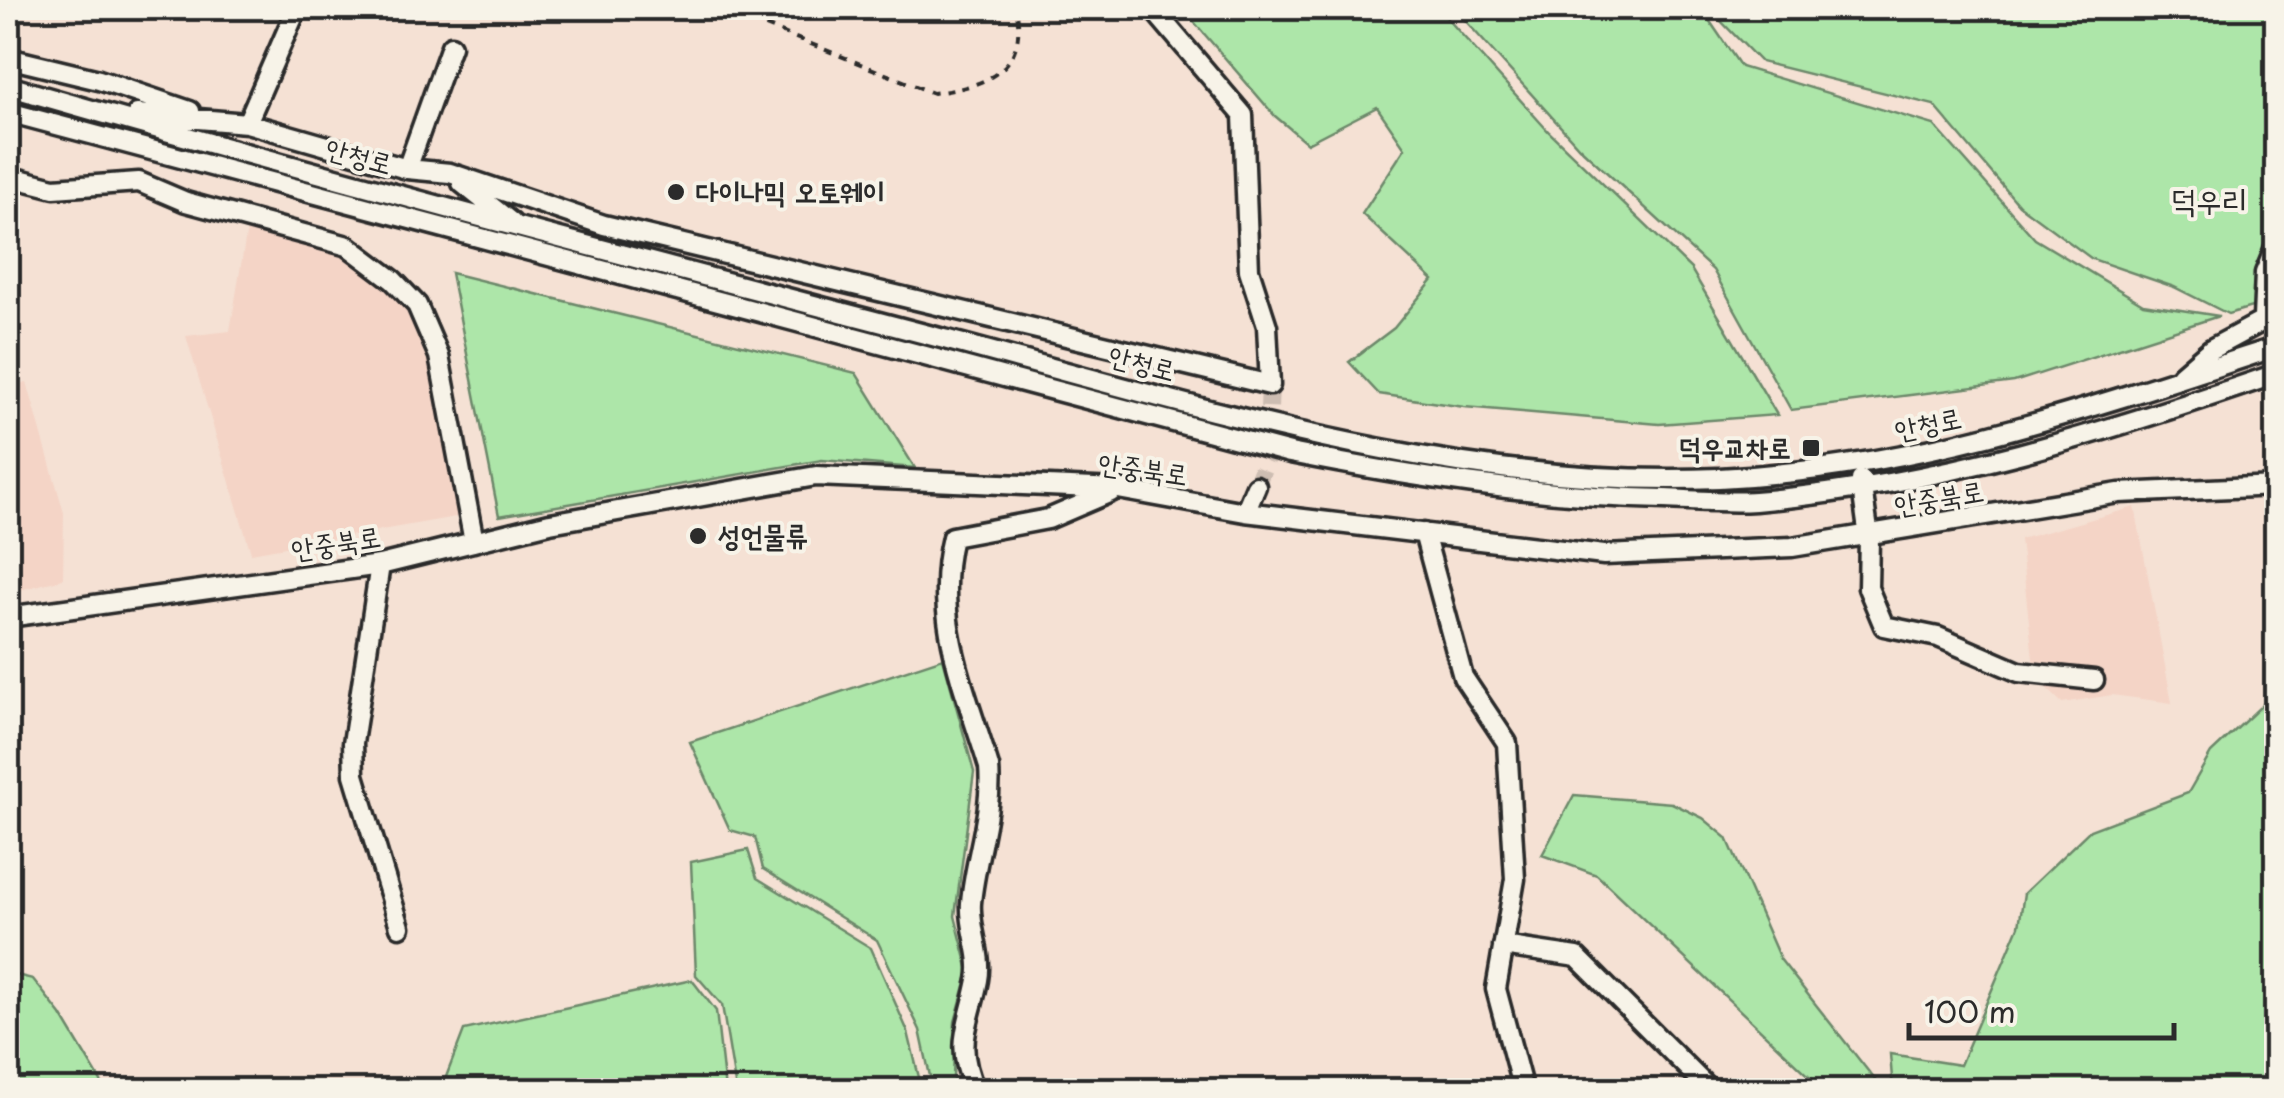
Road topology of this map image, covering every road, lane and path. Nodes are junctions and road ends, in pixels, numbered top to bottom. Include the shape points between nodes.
1 (298, 8) edge
2 (721, 8) edge
3 (1016, 8) edge
4 (1152, 8) edge
5 (451, 46) dead end
6 (8, 58) edge
7 (8, 86) edge
8 (8, 112) edge
9 (97, 112) junction
10 (214, 120) junction
11 (246, 124) junction
12 (407, 169) junction
13 (450, 173) junction
14 (8, 176) edge
15 (519, 228) junction
16 (2276, 246) edge
17 (2270, 316) edge
18 (2276, 348) edge
19 (2276, 374) edge
20 (2174, 381) junction
21 (1861, 464) junction
22 (1256, 486) tunnel mouth
23 (2276, 486) edge
24 (1860, 488) junction
25 (1118, 490) junction
26 (1245, 512) junction
27 (1424, 533) junction
28 (1869, 538) junction
29 (474, 542) junction
30 (380, 565) junction
31 (8, 617) edge
32 (2094, 680) dead end
33 (400, 927) dead end
34 (1503, 946) junction
35 (975, 1090) edge
36 (1523, 1090) edge
37 (1710, 1090) edge

1 - 11 street
2 - 3 path via 933,93 969,89 998,76 1020,26
4 - 13 street via 1244,115 1249,270 1267,326 1270,385 604,225
5 - 12 street
6 - 10 street via 99,80
7 - 9 street, 안청로
8 - 24 street, 안청로 via 1290,453 1450,484 1595,498 1752,501
9 - 10 street
9 - 15 street, 안청로
10 - 11 street
11 - 12 street
12 - 13 street
13 - 15 street
14 - 29 street via 54,188 139,182 186,202 348,246 393,280 417,305 438,356
15 - 21 street, 안청로 via 1304,432 1476,463 1618,479 1721,478
16 - 17 street via 2265,273
17 - 20 street via 2211,349
18 - 20 street, 안청로
19 - 24 street, 안청로 via 2092,436
20 - 21 street, 안청로 via 1970,444
21 - 24 street
22 - 26 street
23 - 28 street, 안중북로 via 2119,493
24 - 28 street
25 - 26 street, 안중북로
25 - 29 street, 안중북로 via 816,476
25 - 35 street via 1048,519 952,536 943,610 991,791 971,903 978,978 962,1043
26 - 27 street, 안중북로
27 - 28 street, 안중북로 via 1604,555
27 - 34 street via 1463,677 1507,743 1514,878
28 - 32 street via 1868,588 1884,626 1938,637 2018,672
29 - 30 street, 안중북로
30 - 31 street, 안중북로
30 - 33 street via 353,743 354,776
34 - 36 street via 1496,989
34 - 37 street via 1578,958

